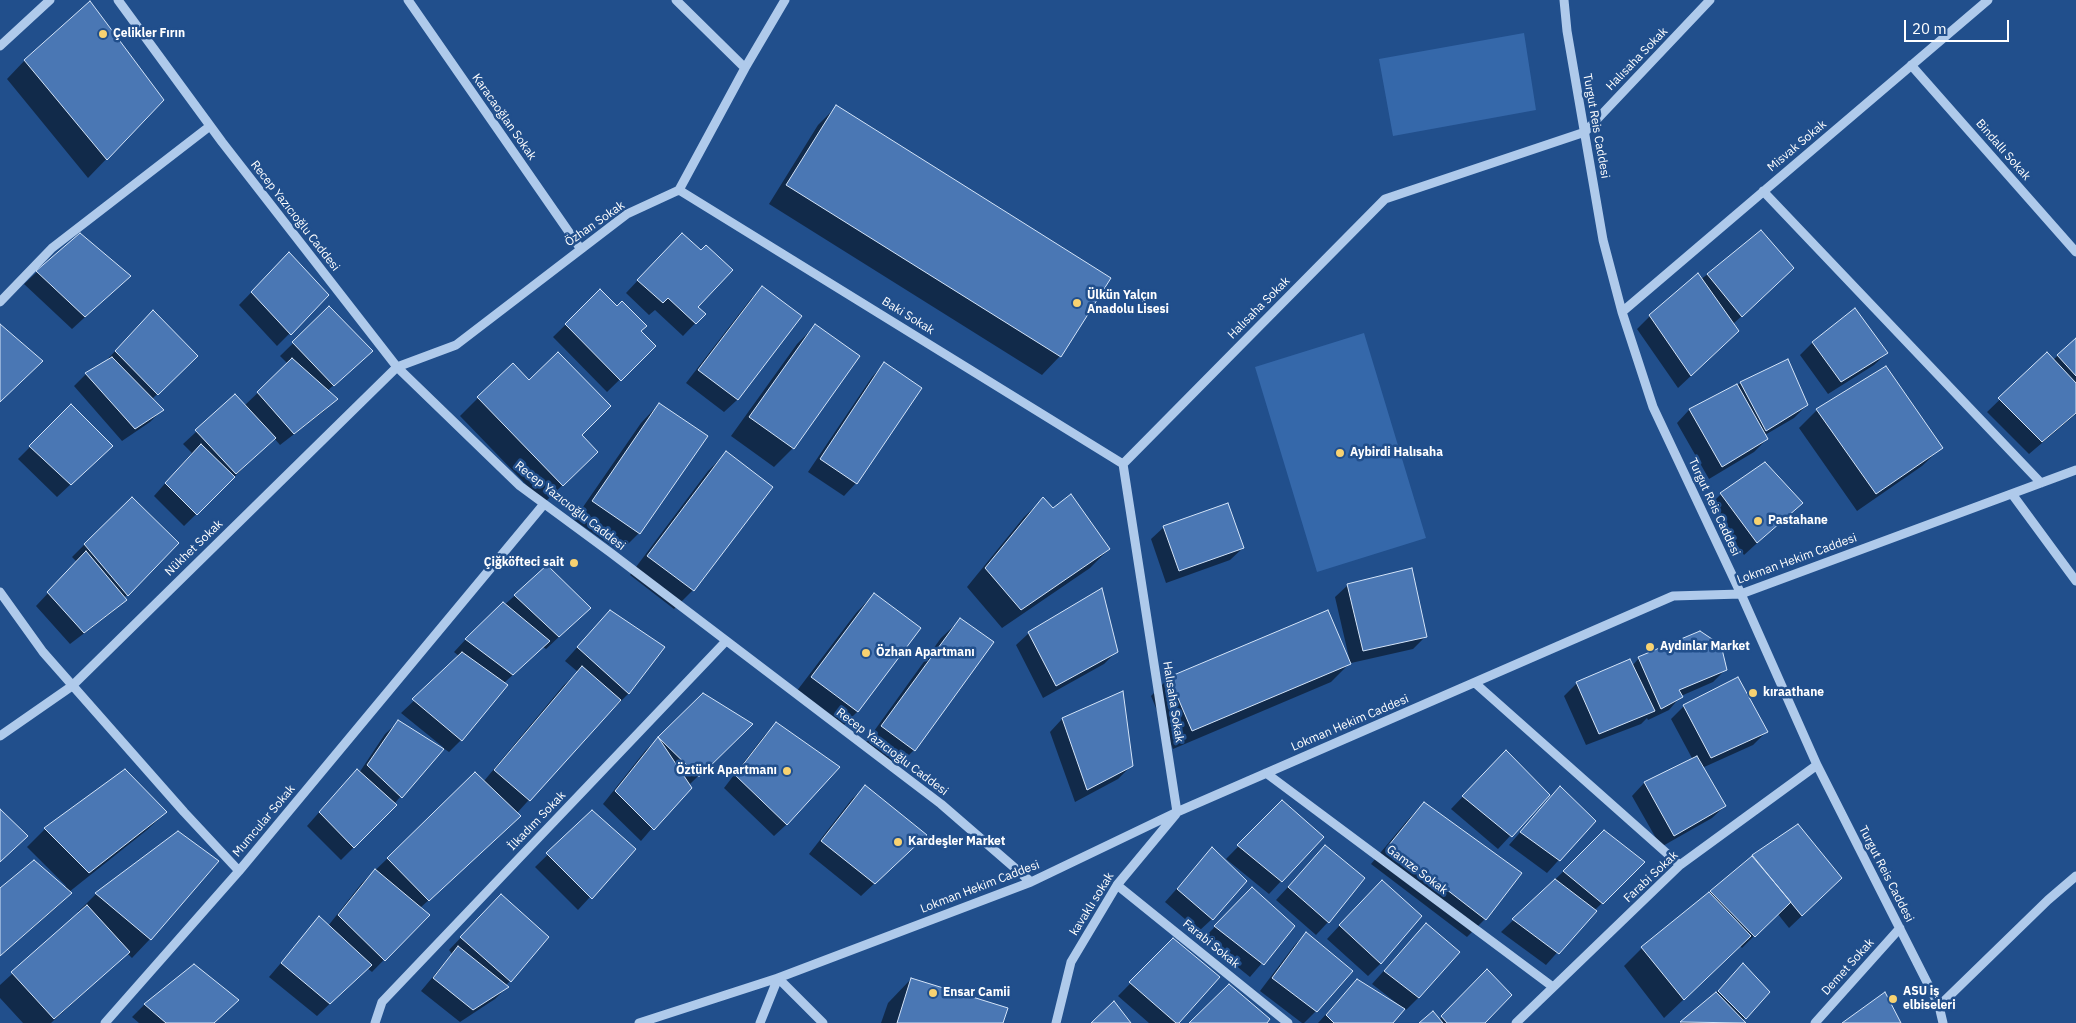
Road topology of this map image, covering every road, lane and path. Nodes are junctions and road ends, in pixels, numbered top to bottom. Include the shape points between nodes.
1 (50, 0) edge
2 (118, 0) edge
3 (408, 0) edge
4 (676, 0) edge
5 (785, 0) edge
6 (1564, 0) edge
7 (1710, 0) edge
8 (1988, 0) edge
9 (0, 46) edge
10 (1911, 65) junction
11 (745, 68) junction
12 (210, 126) junction
13 (1584, 132) junction
14 (679, 190) junction
15 (1763, 192) junction
16 (580, 248) junction
17 (2076, 252) edge
18 (0, 302) edge
19 (1622, 312) junction
20 (397, 367) junction
21 (1123, 464) junction
22 (2076, 470) edge
23 (2041, 483) junction
24 (2012, 494) junction
25 (544, 504) junction
26 (2076, 581) edge
27 (0, 592) edge
28 (1741, 594) junction
29 (726, 641) junction
30 (1474, 683) junction
31 (72, 686) junction
32 (0, 736) edge
33 (1817, 766) junction
34 (1266, 773) junction
35 (1177, 812) junction
36 (1680, 865) junction
37 (239, 871) junction
38 (2076, 876) edge
39 (1031, 882) junction
40 (1117, 885) junction
41 (1900, 928) junction
42 (778, 978) junction
43 (1553, 987) junction
44 (1939, 1006) junction
45 (105, 1023) edge
46 (375, 1023) edge
47 (639, 1023) edge
48 (760, 1023) edge
49 (823, 1023) edge
50 (1056, 1023) edge
51 (1288, 1023) edge
52 (1516, 1023) edge
53 (1815, 1023) edge
54 (1943, 1023) edge

1 - 9 street
2 - 12 street, Recep Yazıcıoğlu Caddesi
3 - 16 street, Karacaoğlan Sokak
4 - 11 street
5 - 11 street
6 - 13 street, Turgut Reis Caddesi
7 - 13 street, Halısaha Sokak
8 - 10 street, Misvak Sokak
10 - 15 street, Misvak Sokak
10 - 17 street, Bindallı Sokak
11 - 14 street
12 - 18 street via 52,248
12 - 20 street, Recep Yazıcıoğlu Caddesi
13 - 19 street, Turgut Reis Caddesi via 1603,240
13 - 21 street, Halısaha Sokak via 1385,199
14 - 16 street, Özhan Sokak via 627,214
14 - 21 street, Baki Sokak
15 - 19 street, Misvak Sokak
15 - 23 street
16 - 20 street, Özhan Sokak via 456,345
19 - 28 street, Turgut Reis Caddesi via 1653,407
20 - 25 street, Recep Yazıcıoğlu Caddesi via 520,486
20 - 31 street, Nükhet Sokak
21 - 35 street, Halısaha Sokak
22 - 23 street, Lokman Hekim Caddesi
23 - 24 street, Lokman Hekim Caddesi
24 - 26 street
24 - 28 street, Lokman Hekim Caddesi
25 - 29 street, Recep Yazıcıoğlu Caddesi
25 - 37 street, Mumcular Sokak
27 - 31 street, Mumcular Sokak
28 - 30 street, Lokman Hekim Caddesi via 1673,596
28 - 33 street, Turgut Reis Caddesi
29 - 39 street, Recep Yazıcıoğlu Caddesi via 941,804
29 - 46 street, İlkadım Sokak via 382,1002
30 - 34 street, Lokman Hekim Caddesi
30 - 36 street
31 - 32 street, Nükhet Sokak
31 - 37 street, Mumcular Sokak
33 - 36 street, Farabi Sokak
33 - 41 street, Turgut Reis Caddesi
34 - 35 street, Lokman Hekim Caddesi
34 - 43 street, Gamze Sokak
35 - 39 street, Lokman Hekim Caddesi
35 - 40 street, kavaklı sokak
36 - 43 street, Farabi Sokak
37 - 45 street
38 - 44 street
39 - 42 street, Lokman Hekim Caddesi
40 - 50 street, kavaklı sokak via 1071,962
40 - 51 street, Farabi Sokak
41 - 44 street, Turgut Reis Caddesi
41 - 53 street, Demet Sokak
42 - 47 street, Lokman Hekim Caddesi
42 - 48 street
42 - 49 street
43 - 52 street, Farabi Sokak
44 - 54 street, Turgut Reis Caddesi

